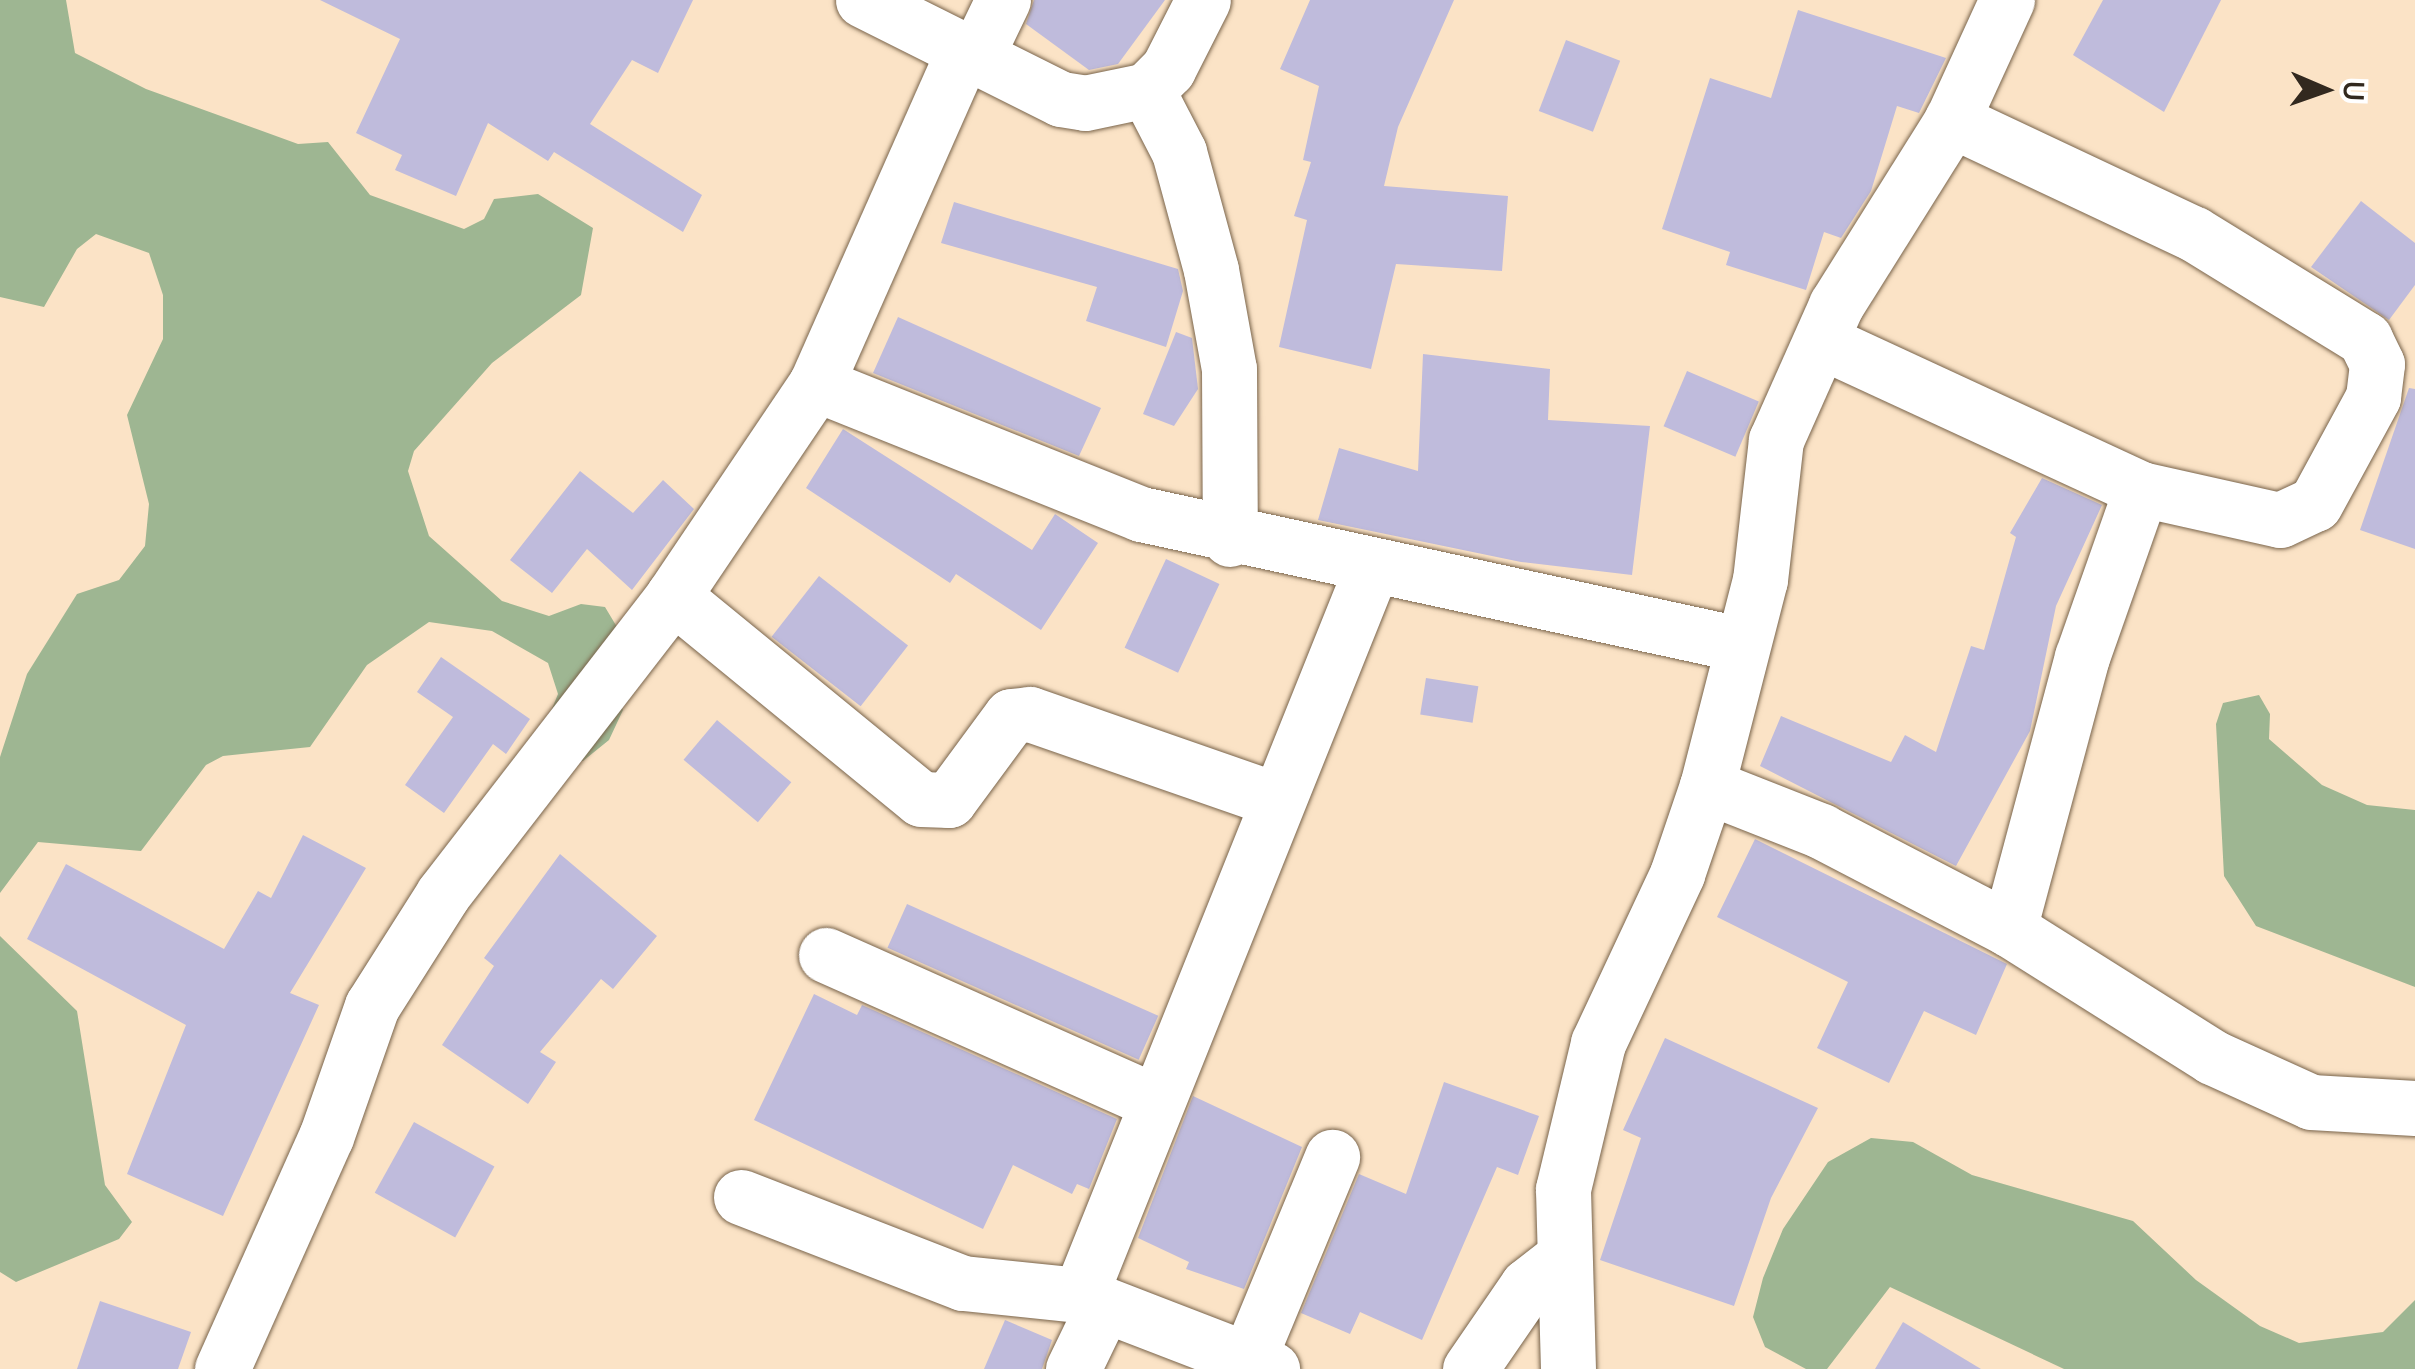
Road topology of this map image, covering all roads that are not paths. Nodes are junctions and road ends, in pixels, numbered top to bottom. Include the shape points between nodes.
1 (863, 0) edge
2 (1004, 0) edge
3 (1204, 0) edge
4 (2007, 0) edge
5 (971, 51) junction
6 (1147, 90) junction
7 (1952, 120) junction
8 (1821, 340) junction
9 (816, 384) junction
10 (2141, 489) junction
11 (1230, 538) junction
12 (1372, 567) junction
13 (673, 596) junction
14 (1740, 644) junction
15 (1707, 786) junction
16 (1274, 798) junction
17 (2009, 929) junction
18 (826, 956) dead end
19 (1152, 1100) junction
20 (2415, 1108) edge
21 (1332, 1156) dead end
22 (741, 1197) dead end
23 (1563, 1258) junction
24 (1092, 1300) junction
25 (1260, 1364) edge
26 (222, 1369) edge
27 (1074, 1369) edge
28 (1470, 1369) edge
29 (1568, 1369) edge

1 - 5 street
2 - 5 street
3 - 6 street via 1168,69
4 - 7 street
5 - 6 street via 1060,98 1121,100
5 - 9 street
6 - 11 street via 1179,152 1211,270 1228,369
7 - 8 street
7 - 10 street via 2194,234 2374,351 2373,397 2306,514 2280,520
8 - 10 street
8 - 14 street via 1776,440 1760,580
9 - 11 street via 1074,489
9 - 13 street
10 - 17 street via 2082,657
11 - 12 street
12 - 14 street
12 - 16 street
13 - 16 street via 921,800 948,800 1011,716 1030,714
13 - 26 street via 406,947 372,1006 326,1137
14 - 15 street
15 - 17 street via 1821,831
15 - 23 street via 1678,874 1598,1042 1562,1189
16 - 19 street
17 - 20 street via 2212,1057 2311,1102
18 - 19 street
19 - 24 street
21 - 25 street
22 - 24 street via 963,1284
23 - 28 street via 1527,1286
23 - 29 street
24 - 25 street
24 - 27 street

